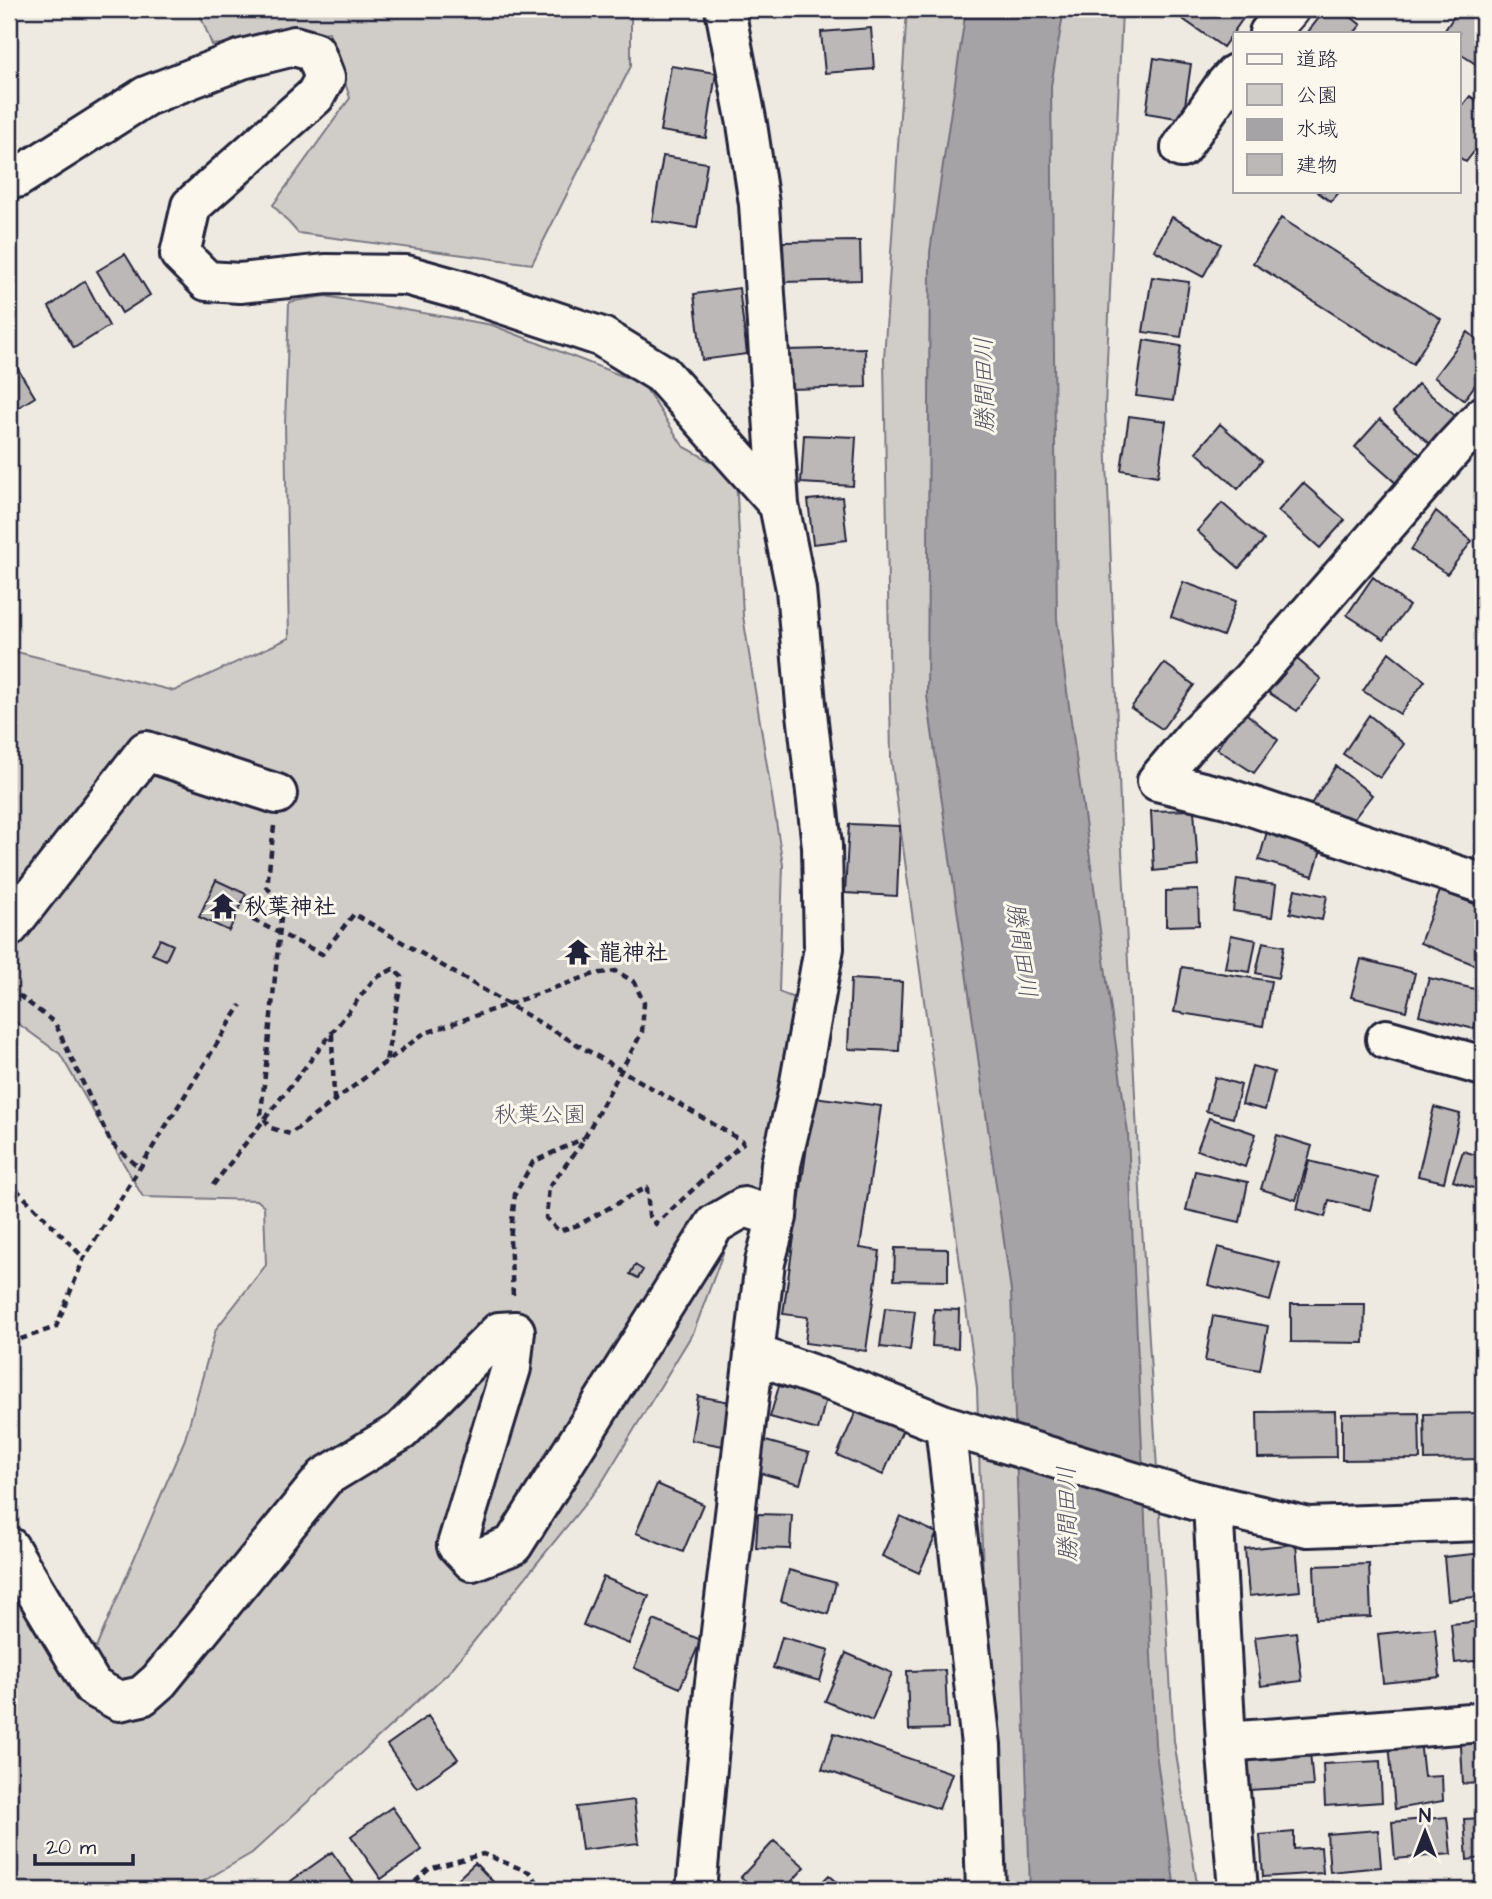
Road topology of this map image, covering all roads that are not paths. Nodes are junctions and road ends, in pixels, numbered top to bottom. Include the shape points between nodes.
1 (726, 9) edge
2 (1290, 9) edge
3 (1270, 32) edge
4 (1233, 76) edge
5 (1181, 148) dead end
6 (9, 177) edge
7 (1483, 416) edge
8 (779, 505) junction
9 (277, 794) road end
10 (1483, 884) edge
11 (9, 927) edge
12 (1386, 1039) dead end
13 (1483, 1066) edge
14 (777, 1217) junction
15 (754, 1354) junction
16 (945, 1425) junction
17 (1203, 1503) junction
18 (1483, 1521) edge
19 (9, 1547) edge
20 (1483, 1722) edge
21 (1226, 1742) junction
22 (696, 1890) edge
23 (986, 1890) edge
24 (1238, 1890) edge

1 - 8 street via 759,204
2 - 3 street
4 - 5 street
6 - 8 street via 17,178 146,96 242,59 294,46 315,52 325,78 315,96 191,206 180,254 207,281 406,275 602,337 662,374
7 - 10 street via 1157,781 1227,798
8 - 14 street via 796,589 822,846 824,948 781,1164
9 - 11 street via 146,751
12 - 13 street
14 - 15 street via 765,1262
14 - 19 street via 744,1207 715,1224 513,1545 472,1561 457,1545 511,1368 515,1331 499,1332 401,1431 325,1477 142,1696 119,1702 93,1687
15 - 16 street
15 - 22 street via 714,1691
16 - 17 street
16 - 23 street via 981,1745
17 - 18 street via 1308,1527
17 - 21 street
20 - 21 street
21 - 24 street

